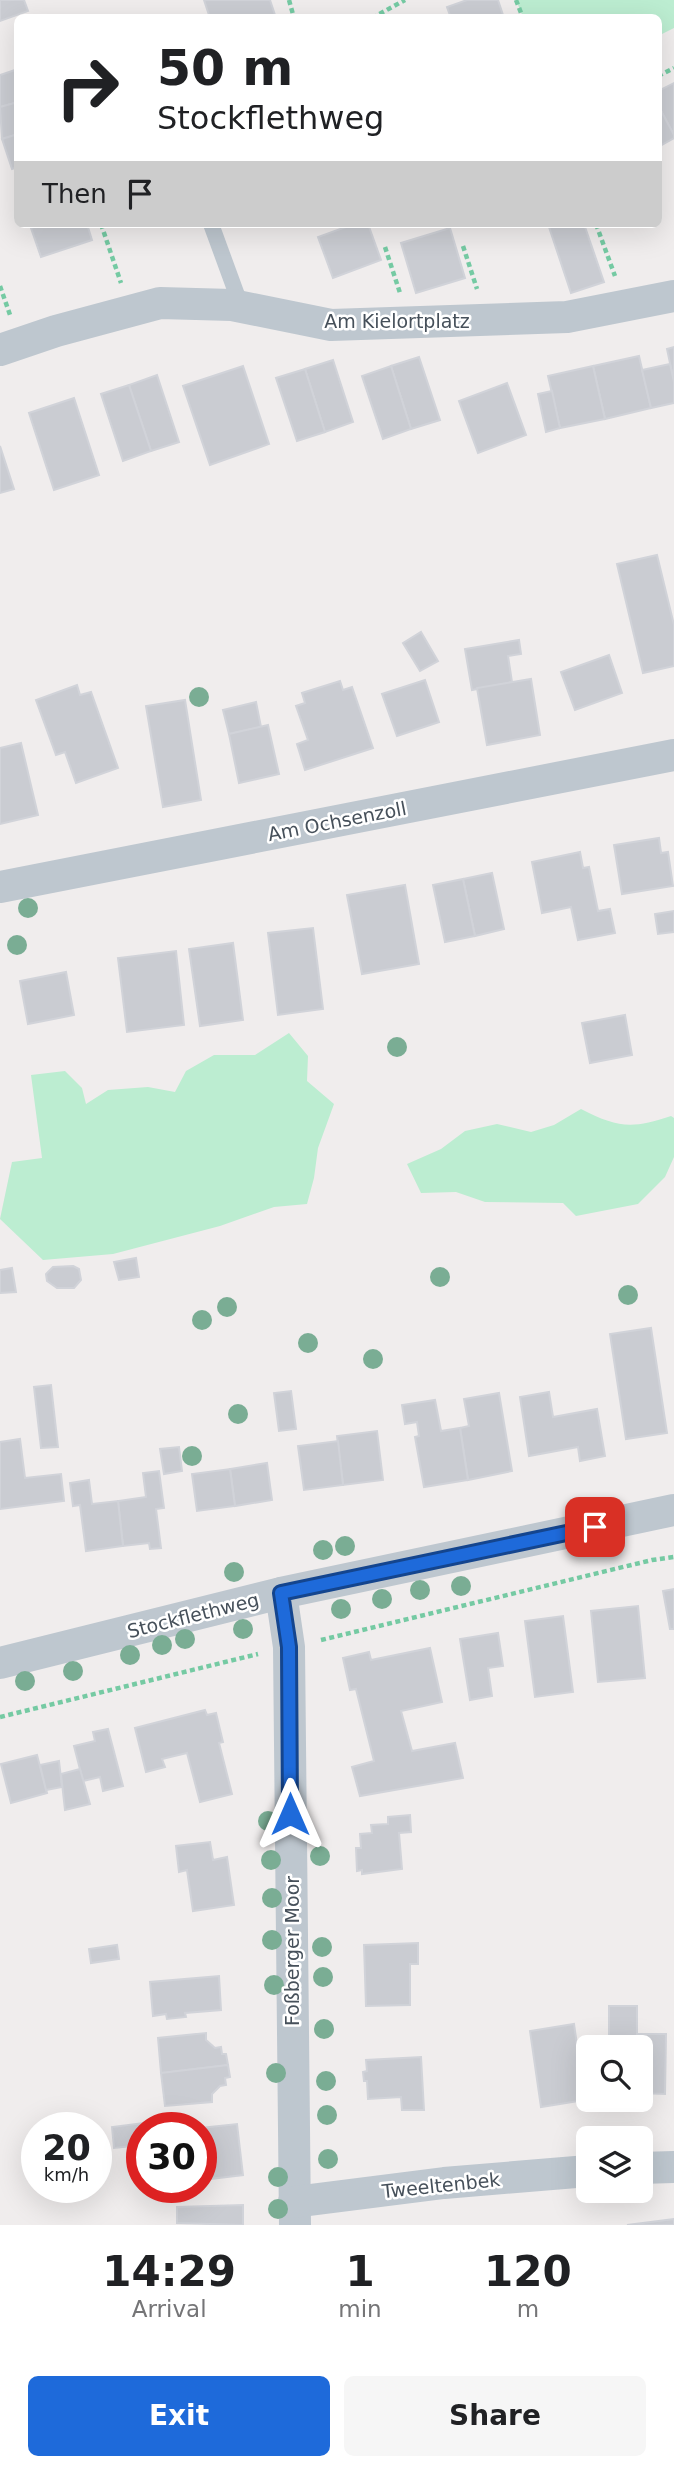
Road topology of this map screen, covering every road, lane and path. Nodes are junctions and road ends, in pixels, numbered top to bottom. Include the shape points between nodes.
1 (405, 0) edge
2 (379, 14) edge
3 (102, 228) edge
4 (212, 228) edge
5 (597, 228) edge
6 (464, 246) dead end
7 (384, 247) dead end
8 (674, 296) edge
9 (241, 306) junction
10 (625, 307) junction
11 (131, 311) junction
12 (487, 320) junction
13 (410, 323) junction
14 (0, 350) edge
15 (674, 755) edge
16 (0, 887) edge
17 (674, 1510) edge
18 (674, 1557) edge
19 (281, 1593) junction
20 (289, 1647) junction
21 (0, 1663) edge
22 (0, 1717) edge
23 (674, 2167) edge
24 (653, 2168) edge
25 (576, 2172) edge
26 (294, 2214) edge

1 - 2 path
3 - 11 path
4 - 9 lane
5 - 10 path
6 - 12 path
7 - 13 path
8 - 10 street, Am Kielortplatz
9 - 11 street, Am Kielortplatz via 160,303
9 - 13 street, Am Kielortplatz via 331,326
10 - 12 street, Am Kielortplatz via 567,317
11 - 14 street, Am Kielortplatz
12 - 13 street, Am Kielortplatz
15 - 16 street, Am Ochsenzoll
17 - 19 street, Stockflethweg
18 - 20 path
19 - 20 street, Foßberger Moor
19 - 21 street, Stockflethweg
20 - 22 path
20 - 26 street, Foßberger Moor
23 - 24 street
25 - 26 street, Tweeltenbek via 444,2183

